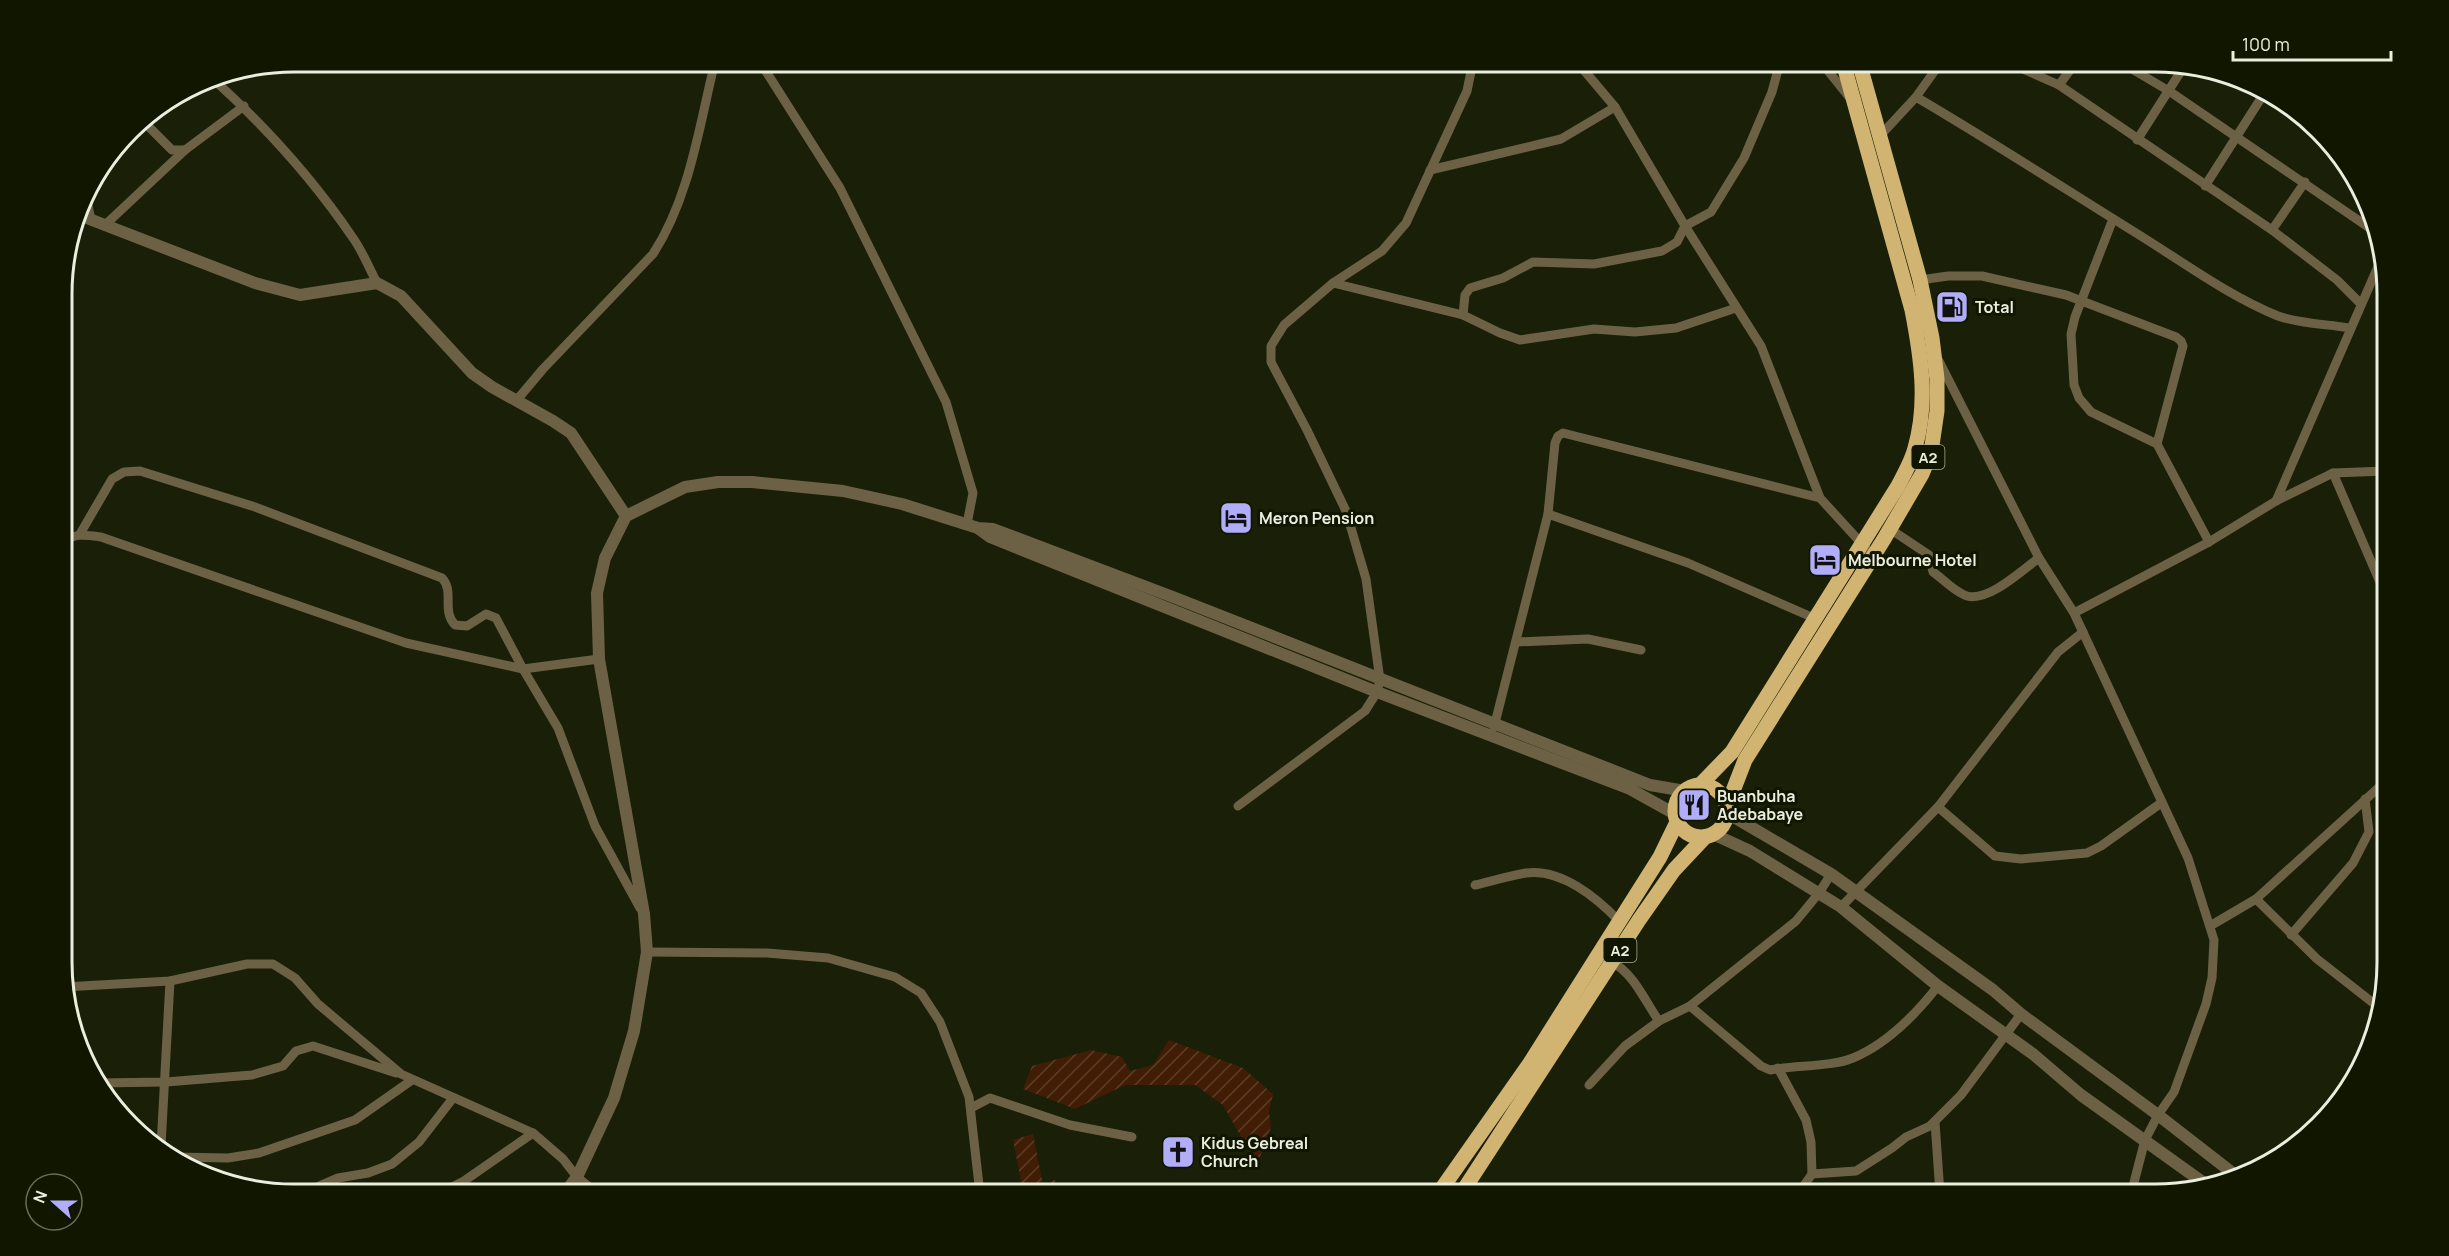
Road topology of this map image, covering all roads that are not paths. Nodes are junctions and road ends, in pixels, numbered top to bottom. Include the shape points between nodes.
1 (713, 72) edge
2 (766, 72) edge
3 (1471, 72) edge
4 (1585, 72) edge
5 (1777, 72) edge
6 (1829, 72) edge
7 (1846, 72) edge
8 (1862, 72) edge
9 (1934, 72) edge
10 (2030, 72) edge
11 (2069, 72) edge
12 (2137, 72) edge
13 (2180, 73) edge
14 (220, 85) edge
15 (2059, 85) junction
16 (2169, 91) junction
17 (1916, 97) junction
18 (2260, 99) edge
19 (1854, 104) junction
20 (244, 106) junction
21 (1615, 107) junction
22 (149, 127) edge
23 (1879, 136) junction
24 (2236, 137) junction
25 (2137, 140) junction
26 (185, 150) junction
27 (1868, 152) junction
28 (1430, 170) junction
29 (2305, 182) junction
30 (2205, 186) junction
31 (85, 218) edge
32 (2113, 219) junction
33 (105, 225) junction
34 (2366, 225) edge
35 (1685, 226) junction
36 (2271, 230) junction
37 (2376, 271) edge
38 (1920, 280) junction
39 (377, 283) junction
40 (1333, 283) junction
41 (2081, 302) junction
42 (2361, 304) junction
43 (1736, 308) junction
44 (1463, 315) junction
45 (2350, 328) junction
46 (1918, 342) junction
47 (1934, 352) junction
48 (516, 401) junction
49 (2157, 444) junction
50 (2377, 471) edge
51 (2333, 473) junction
52 (1820, 498) junction
53 (2277, 501) junction
54 (1548, 514) junction
55 (626, 516) junction
56 (973, 526) junction
57 (1890, 529) junction
58 (80, 534) junction
59 (72, 537) edge
60 (2209, 542) junction
61 (1862, 545) junction
62 (1873, 556) junction
63 (2039, 558) junction
64 (2377, 575) edge
65 (2074, 613) junction
66 (1814, 618) junction
67 (2083, 632) junction
68 (1516, 642) junction
69 (1641, 650) dead end
70 (599, 659) junction
71 (523, 669) junction
72 (1379, 686) junction
73 (1494, 730) junction
74 (1700, 786) junction
75 (2377, 789) edge
76 (1685, 791) junction
77 (2366, 799) junction
78 (2160, 803) junction
79 (1238, 806) dead end
80 (1938, 807) junction
81 (1726, 811) junction
82 (1676, 818) junction
83 (1709, 836) junction
84 (1831, 874) junction
85 (1475, 885) dead end
86 (1855, 891) junction
87 (1819, 893) junction
88 (2256, 899) junction
89 (1841, 907) junction
90 (644, 915) junction
91 (1619, 921) junction
92 (2210, 926) junction
93 (2291, 935) junction
94 (647, 952) junction
95 (1612, 962) junction
96 (170, 981) junction
97 (73, 986) edge
98 (1938, 986) junction
99 (2373, 1003) edge
100 (1690, 1006) junction
101 (2021, 1014) junction
102 (1659, 1022) junction
103 (2005, 1035) junction
104 (1536, 1066) junction
105 (1778, 1068) junction
106 (401, 1074) junction
107 (412, 1080) junction
108 (166, 1082) junction
109 (108, 1083) edge
110 (1589, 1085) dead end
111 (453, 1098) junction
112 (971, 1108) junction
113 (2158, 1115) junction
114 (1935, 1122) junction
115 (533, 1133) junction
116 (1132, 1137) dead end
117 (161, 1140) edge
118 (2145, 1140) junction
119 (189, 1157) edge
120 (2230, 1171) edge
121 (1812, 1174) junction
122 (577, 1177) junction
123 (2199, 1180) edge
124 (324, 1184) edge
125 (459, 1184) edge
126 (572, 1184) edge
127 (586, 1184) edge
128 (979, 1184) edge
129 (1445, 1184) edge
130 (1468, 1184) edge
131 (1805, 1184) edge
132 (1939, 1184) edge
133 (2134, 1184) edge

1 - 48 street via 680,200 667,232 653,254
2 - 56 street via 840,188 946,402 973,493
3 - 28 street via 1467,91
4 - 21 street
5 - 35 street via 1744,158 1711,212
6 - 19 street
7 - 19 highway, A2
8 - 23 highway, A2
9 - 17 street
10 - 15 street
11 - 15 street
12 - 16 street
13 - 16 street
14 - 20 street
15 - 25 street
16 - 24 street
16 - 25 street
17 - 23 street
17 - 32 street
18 - 24 street
19 - 27 highway, A2
20 - 26 street
20 - 39 street via 288,153 354,239
21 - 28 street via 1561,139
21 - 35 street
22 - 26 street via 172,150
23 - 27 street
23 - 38 highway, A2
24 - 29 street
24 - 30 street
25 - 30 street
26 - 33 street
27 - 46 highway, A2
28 - 40 street via 1406,223 1382,251
29 - 34 street
29 - 36 street
30 - 36 street
31 - 33 street
32 - 41 street
32 - 45 street via 2278,315 2298,322
33 - 39 street via 300,295
35 - 43 street
35 - 44 street via 1677,242 1662,251 1594,264 1525,265 1510,275 1470,288 1465,295
36 - 42 street via 2337,279
37 - 42 street
38 - 41 street via 1982,276
38 - 47 highway, A2
39 - 48 street via 401,296 472,372
40 - 44 street
40 - 72 street via 1284,325 1271,346 1271,362 1346,511 1366,579
41 - 49 street via 2072,334 2072,366 2079,399 2091,412
41 - 49 street via 2181,340 2183,346
42 - 45 street
43 - 44 street via 1676,328 1635,332 1594,329 1520,339
43 - 52 street via 1761,346
45 - 53 street
46 - 47 street
46 - 61 highway, A2 via 1923,407 1915,449 1898,486
47 - 57 highway, A2 via 1937,411 1931,452
47 - 63 street
48 - 55 street via 571,433
49 - 60 street
50 - 51 street
51 - 53 street
51 - 64 street
52 - 54 street via 1563,433 1555,443
52 - 61 street
53 - 60 street
54 - 66 street via 1688,563
54 - 68 street
55 - 56 street via 686,487 752,482 843,491
55 - 70 street via 605,558 597,593
56 - 72 street via 993,529
57 - 62 highway, A2
57 - 63 street via 1929,555 1933,572 1966,596 1990,593
58 - 59 street
58 - 71 street via 101,537 406,643
58 - 71 street via 112,479 124,472 140,471 255,507 442,578 449,591 446,606 450,620 460,627 486,614 492,615
60 - 65 street
61 - 62 street
61 - 66 highway, A2
62 - 81 highway, A2 via 1745,759
63 - 65 street
65 - 67 street
66 - 74 highway, A2 via 1732,752
67 - 78 street
67 - 80 street via 2058,652
68 - 69 street via 1588,639
68 - 73 street
70 - 71 street
70 - 90 street
71 - 90 street via 558,728 594,826
72 - 73 street
72 - 79 street via 1365,711
73 - 76 street via 1650,785
73 - 82 street via 1630,789
74 - 76 highway, A2
74 - 81 highway via 1716,790
75 - 77 street
76 - 82 highway, A2 via 1679,798
77 - 88 street
77 - 93 street via 2369,832 2353,863
78 - 80 street via 2087,853 2021,859 1995,856
78 - 92 street via 2188,858
80 - 86 street
81 - 83 highway, A2 via 1725,822
81 - 84 street
82 - 83 highway via 1689,834
82 - 91 highway, A2 via 1660,857
83 - 87 street via 1750,851
83 - 95 highway, A2 via 1674,870
84 - 86 street
84 - 87 street
85 - 91 street via 1528,873 1558,877 1601,902
86 - 89 street
86 - 101 street
87 - 89 street
87 - 100 street via 1796,921
88 - 92 street
88 - 93 street
89 - 98 street
90 - 94 street
91 - 104 highway, A2
92 - 113 street via 2215,953 2206,1004 2174,1092
93 - 99 street
94 - 112 street via 828,958 895,977 921,993 940,1022
94 - 122 street via 634,1031 614,1098
95 - 102 street via 1634,981
95 - 104 highway, A2
96 - 97 street
96 - 106 street via 247,964 273,964 295,978 318,1004
96 - 108 street
98 - 103 street
98 - 105 street via 1886,1039 1852,1058
100 - 102 street
100 - 105 street via 1761,1066
101 - 103 street
101 - 113 street
102 - 110 street via 1625,1046
103 - 114 street via 1961,1095
103 - 118 street
104 - 129 highway via 1502,1103
104 - 130 highway via 1514,1113
105 - 121 street via 1806,1119
106 - 107 street
106 - 108 street via 313,1046 296,1051 283,1066 252,1075
107 - 111 street
107 - 119 street via 355,1120 259,1153 228,1158
108 - 109 street
108 - 117 street
111 - 115 street
111 - 124 street via 419,1142 392,1164
112 - 116 street via 990,1098 1070,1125
112 - 128 street
113 - 118 street
113 - 120 street
114 - 121 street via 1856,1171
114 - 132 street
115 - 122 street
115 - 125 street
118 - 123 street
118 - 133 street
121 - 131 street
122 - 126 street
122 - 127 street

